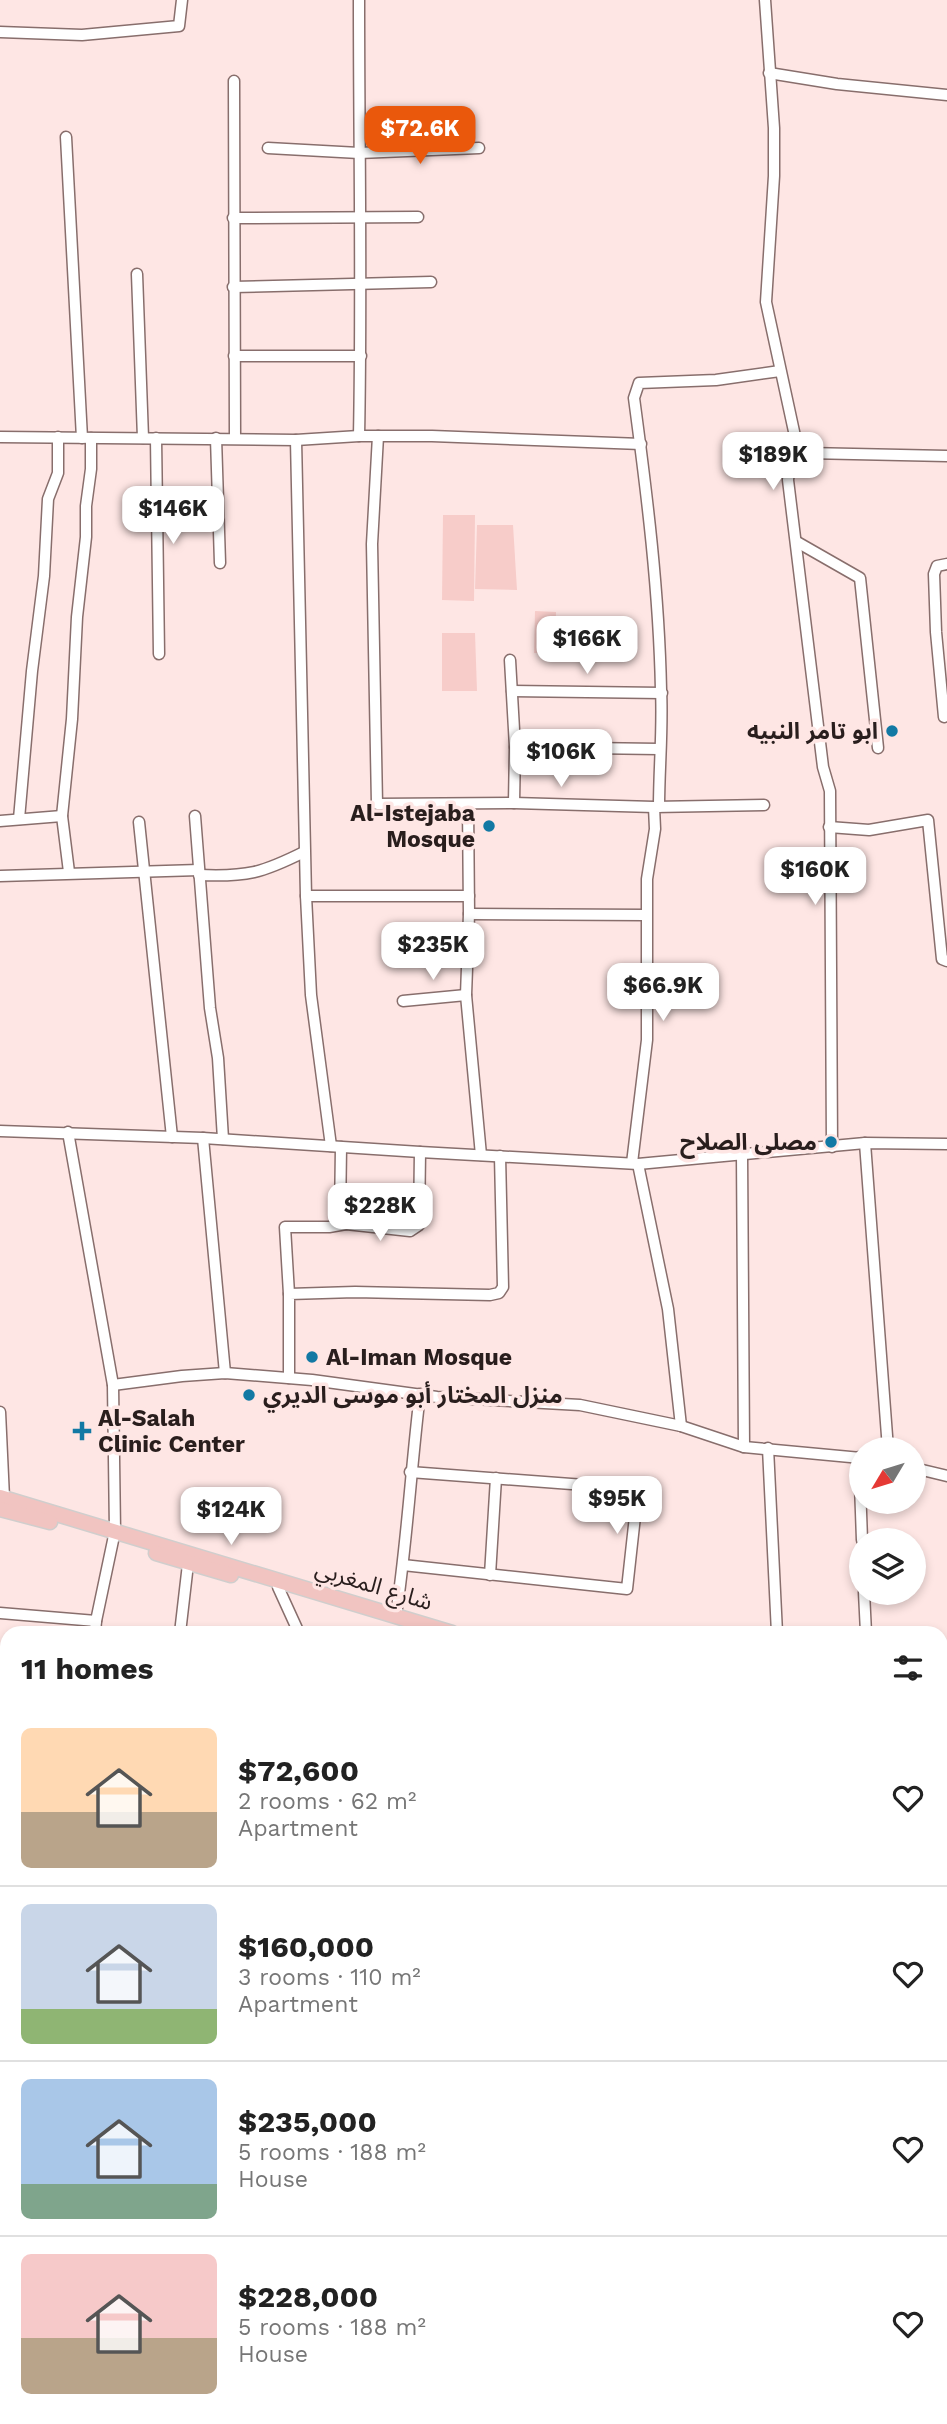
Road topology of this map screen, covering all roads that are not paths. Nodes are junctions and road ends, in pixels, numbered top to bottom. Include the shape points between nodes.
1 (182, 0) edge
2 (359, 0) edge
3 (765, 0) edge
4 (0, 32) edge
5 (769, 73) junction
6 (234, 81) dead end
7 (947, 94) edge
8 (66, 137) dead end
9 (268, 148) dead end
10 (480, 148) dead end
11 (359, 153) junction
12 (418, 217) dead end
13 (233, 218) junction
14 (359, 219) junction
15 (137, 274) dead end
16 (431, 282) dead end
17 (362, 284) junction
18 (233, 287) junction
19 (234, 356) junction
20 (360, 356) junction
21 (780, 372) junction
22 (359, 436) junction
23 (378, 436) junction
24 (0, 437) edge
25 (58, 437) junction
26 (86, 438) junction
27 (143, 438) junction
28 (216, 438) junction
29 (235, 438) junction
30 (156, 439) junction
31 (296, 440) junction
32 (640, 444) junction
33 (798, 450) junction
34 (947, 456) edge
35 (797, 542) junction
36 (220, 564) dead end
37 (947, 564) edge
38 (159, 654) dead end
39 (510, 660) dead end
40 (512, 691) junction
41 (662, 693) junction
42 (944, 717) dead end
43 (515, 747) junction
44 (878, 748) dead end
45 (659, 749) junction
46 (514, 803) junction
47 (468, 805) junction
48 (764, 805) dead end
49 (656, 807) junction
50 (62, 816) junction
51 (195, 816) dead end
52 (19, 819) junction
53 (0, 821) edge
54 (139, 822) dead end
55 (830, 827) junction
56 (304, 852) junction
57 (69, 872) junction
58 (145, 873) junction
59 (199, 873) junction
60 (0, 876) edge
61 (306, 896) junction
62 (468, 896) junction
63 (469, 914) junction
64 (646, 915) junction
65 (947, 961) edge
66 (466, 995) junction
67 (403, 1001) dead end
68 (0, 1131) edge
69 (68, 1132) junction
70 (172, 1137) junction
71 (203, 1138) junction
72 (223, 1139) junction
73 (865, 1143) junction
74 (947, 1143) edge
75 (336, 1146) junction
76 (832, 1147) junction
77 (420, 1152) junction
78 (742, 1154) junction
79 (481, 1155) junction
80 (500, 1156) junction
81 (635, 1163) junction
82 (346, 1224) junction
83 (289, 1294) junction
84 (225, 1373) junction
85 (289, 1378) junction
86 (113, 1385) junction
87 (420, 1394) junction
88 (0, 1412) edge
89 (681, 1426) junction
90 (887, 1437) edge
91 (744, 1447) junction
92 (768, 1448) junction
93 (849, 1457) edge
94 (926, 1471) edge
95 (410, 1472) junction
96 (947, 1476) edge
97 (496, 1478) junction
98 (1, 1501) edge
99 (114, 1534) junction
100 (188, 1564) junction
101 (403, 1565) junction
102 (490, 1575) junction
103 (278, 1587) junction
104 (865, 1605) edge
105 (0, 1613) edge
106 (396, 1615) junction
107 (88, 1626) edge
108 (95, 1626) edge
109 (181, 1626) edge
110 (296, 1626) edge
111 (403, 1626) edge
112 (430, 1626) edge
113 (777, 1626) edge
114 (866, 1626) edge

1 - 4 street via 179,26 82,35
2 - 11 street
3 - 5 street
5 - 7 street
5 - 21 street via 774,176 765,302
6 - 13 street
8 - 26 street
9 - 11 street
10 - 11 street
11 - 14 street
12 - 14 street
13 - 14 street
13 - 18 street
14 - 17 street
15 - 27 street
16 - 17 street
17 - 18 street
17 - 20 street
18 - 19 street
19 - 20 street
19 - 29 street
20 - 22 street
21 - 32 street via 639,383 634,398
21 - 33 street
22 - 23 street
22 - 31 street
23 - 32 street
23 - 47 street via 372,544 377,804
24 - 25 street
25 - 26 street
25 - 52 street via 58,472 48,499
26 - 27 street
26 - 50 street via 91,469
27 - 30 street
28 - 29 street
28 - 30 street
28 - 36 street
29 - 31 street
30 - 38 street
31 - 56 street
32 - 41 street via 649,506
33 - 34 street
33 - 35 street via 790,461 788,480
35 - 44 street via 860,578
35 - 55 street via 823,767 830,791
37 - 42 street via 937,566 934,574
39 - 40 street
40 - 41 street
40 - 43 street
41 - 45 street
43 - 45 street
43 - 46 street
45 - 49 street
46 - 47 street
46 - 49 street
47 - 62 street
48 - 49 street
49 - 64 street
50 - 52 street
50 - 57 street
51 - 59 street
52 - 53 street
54 - 58 street
55 - 65 street via 869,830 928,820 942,959
55 - 76 street
56 - 59 street via 266,871 230,876
56 - 61 street
57 - 58 street
57 - 60 street
58 - 59 street
58 - 70 street
59 - 72 street
61 - 62 street
61 - 75 street via 311,995
62 - 63 street
63 - 64 street
63 - 66 street
64 - 81 street via 647,1040
66 - 67 street
66 - 79 street
68 - 69 street
69 - 70 street
69 - 86 street
70 - 71 street
71 - 72 street
71 - 84 street
72 - 75 street
73 - 74 street
73 - 76 street
73 - 90 street
75 - 77 street
75 - 82 street via 340,1217
76 - 78 street
77 - 79 street
77 - 82 street via 419,1225 415,1229
78 - 81 street
78 - 91 street
79 - 80 street
80 - 81 street
80 - 83 street via 503,1287 499,1293
81 - 89 street via 668,1309
82 - 83 street via 285,1227
83 - 85 street
84 - 85 street
84 - 86 street
85 - 87 street
86 - 99 street
87 - 89 street via 580,1405
87 - 95 street
88 - 98 street
89 - 91 street
91 - 92 street
92 - 93 street
92 - 113 street
94 - 96 street
95 - 97 street
95 - 101 street
97 - 102 street
97 - 102 street via 638,1489 627,1589
98 - 99 main road, شارع المغربي
99 - 100 main road, شارع المغربي
99 - 106 main road, شارع المغربي
99 - 108 street
100 - 103 main road, شارع المغربي
100 - 109 street
101 - 102 street
101 - 106 street
103 - 110 street
103 - 111 main road, شارع المغربي
104 - 114 street
105 - 107 street
106 - 112 main road, شارع المغربي

